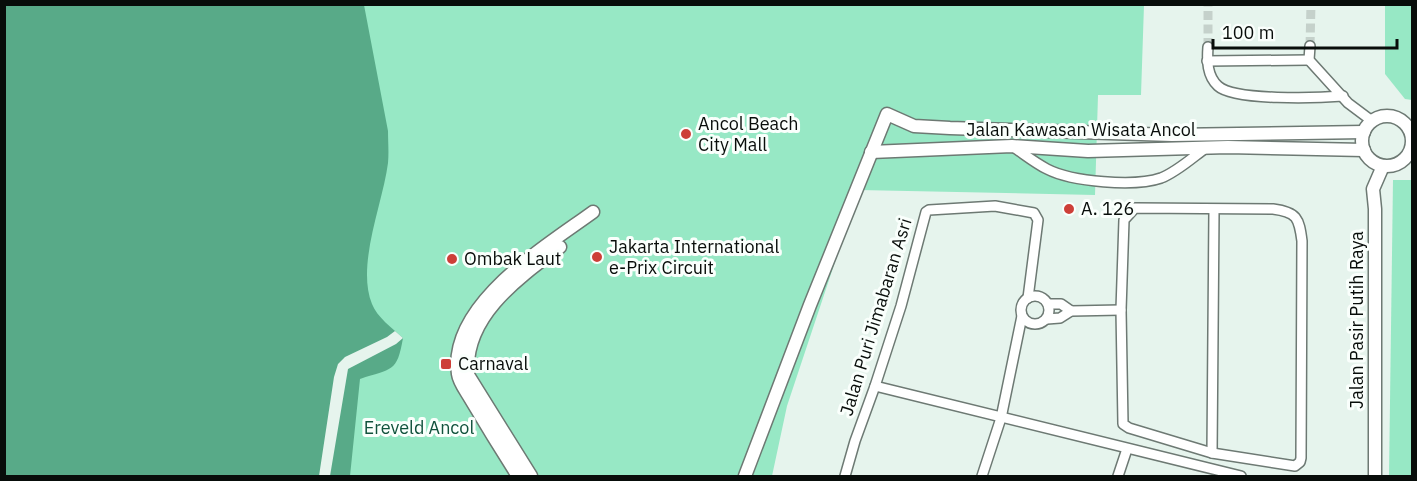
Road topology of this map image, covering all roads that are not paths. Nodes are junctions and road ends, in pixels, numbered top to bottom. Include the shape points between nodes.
1 (1310, 46) tunnel mouth
2 (1208, 47) tunnel mouth
3 (1309, 60) junction
4 (1207, 61) junction
5 (1343, 96) junction
6 (1372, 121) junction
7 (950, 128) junction
8 (1411, 131) edge
9 (1364, 132) junction
10 (1012, 146) junction
11 (1207, 147) junction
12 (948, 148) junction
13 (1364, 150) junction
14 (1411, 150) edge
15 (871, 152) junction
16 (1383, 166) junction
17 (1214, 210) junction
18 (1028, 298) junction
19 (1048, 304) junction
20 (1121, 310) junction
21 (1071, 311) junction
22 (1022, 316) junction
23 (1047, 319) junction
24 (875, 386) junction
25 (1001, 418) junction
26 (1127, 449) junction
27 (1212, 453) junction
28 (518, 477) edge
29 (531, 477) edge
30 (745, 477) edge
31 (845, 477) edge
32 (982, 477) edge
33 (1118, 477) edge
34 (1241, 477) edge
35 (1375, 477) edge

1 - 3 street
2 - 4 street
3 - 4 street
3 - 5 street
4 - 5 street via 1211,78 1227,93
5 - 6 street
6 - 8 street via 1391,116
6 - 9 street
7 - 9 street, Jalan Kawasan Wisata Ancol via 1172,135
7 - 12 street
7 - 15 street, Jalan Kawasan Wisata Ancol via 914,126 887,114
8 - 14 street
9 - 13 street
10 - 11 street, Jalan Kawasan Wisata Ancol via 1088,151
10 - 11 street via 1045,169 1076,180 1129,182 1162,178
10 - 12 street, Jalan Kawasan Wisata Ancol
11 - 13 street, Jalan Kawasan Wisata Ancol
12 - 15 street, Jalan Kawasan Wisata Ancol
13 - 16 street via 1371,161
14 - 16 street via 1400,163
15 - 30 street
16 - 35 street, Jalan Pasir Putih Raya via 1373,189
17 - 20 street via 1135,208 1130,212 1124,220
17 - 27 street
17 - 27 street via 1288,211 1300,225 1301,458 1295,466
18 - 19 street via 1041,297
18 - 22 street via 1021,306
18 - 24 street, Jalan Puri Jimabaran Asri via 1036,215 995,206 929,210
19 - 21 street via 1061,304
19 - 23 street
20 - 21 street
20 - 27 street via 1124,424
21 - 23 street via 1060,318
22 - 23 street via 1031,324
22 - 25 street
24 - 25 street
24 - 31 street, Jalan Puri Jimabaran Asri
25 - 26 street
25 - 32 street
26 - 33 street
26 - 34 street
28 - 29 street via 458,376 458,356 465,332 491,292 516,268 596,215 498,298 474,336 466,359 468,375

